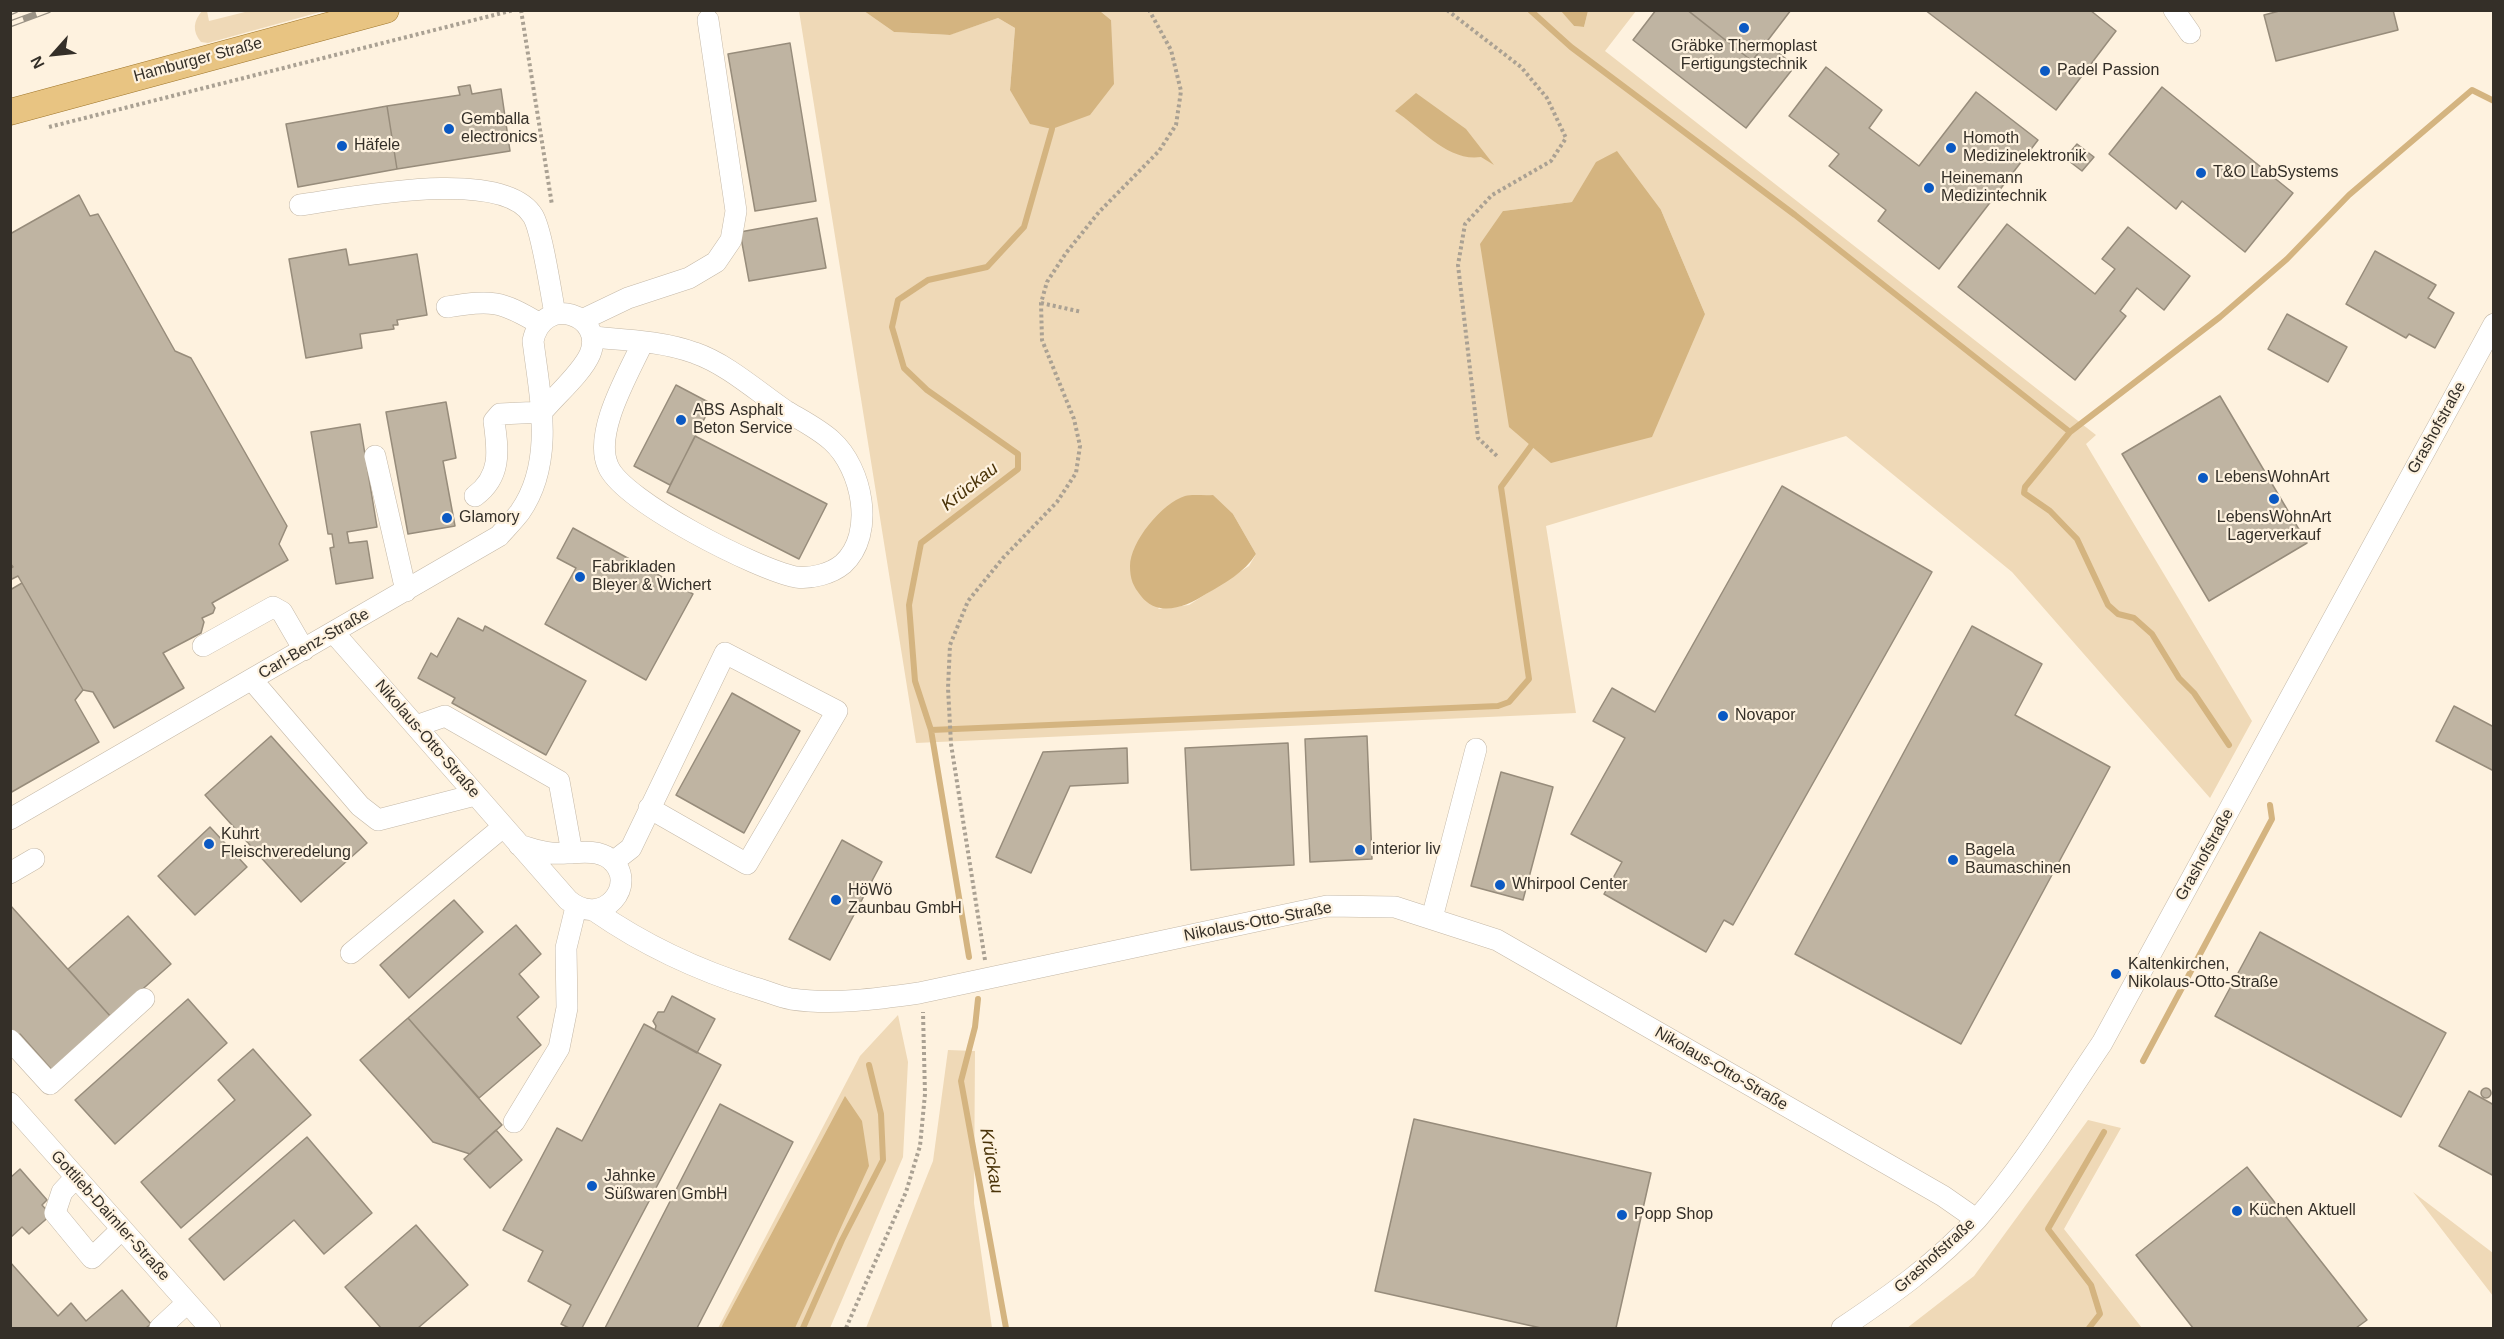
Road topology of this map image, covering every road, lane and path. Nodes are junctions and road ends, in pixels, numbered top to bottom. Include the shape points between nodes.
1 (386, 10) edge
2 (514, 10) edge
3 (521, 10) edge
4 (1149, 10) edge
5 (1447, 10) edge
6 (2174, 10) edge
7 (708, 20) dead end
8 (2190, 33) dead end
9 (10, 112) edge
10 (41, 129) dead end
11 (300, 205) dead end
12 (553, 210) dead end
13 (1041, 303) junction
14 (447, 307) dead end
15 (1082, 312) dead end
16 (548, 319) junction
17 (2493, 324) edge
18 (587, 328) junction
19 (643, 342) junction
20 (542, 412) junction
21 (375, 456) dead end
22 (1499, 458) dead end
23 (475, 496) dead end
24 (406, 591) junction
25 (334, 633) junction
26 (203, 646) dead end
27 (304, 650) junction
28 (252, 680) junction
29 (416, 726) junction
30 (1476, 749) dead end
31 (475, 795) junction
32 (649, 808) junction
33 (10, 819) edge
34 (503, 827) junction
35 (519, 845) junction
36 (572, 853) junction
37 (34, 859) dead end
38 (613, 862) junction
39 (10, 873) edge
40 (585, 909) junction
41 (1432, 918) junction
42 (351, 953) dead end
43 (988, 979) junction
44 (919, 993) junction
45 (144, 999) dead end
46 (10, 1040) edge
47 (10, 1103) edge
48 (514, 1122) dead end
49 (76, 1177) junction
50 (1976, 1219) junction
51 (122, 1229) junction
52 (187, 1303) junction
53 (160, 1329) edge
54 (210, 1329) edge
55 (846, 1329) edge
56 (1842, 1329) edge

1 - 9 main road, Hamburger Straße
2 - 10 path
3 - 12 path
4 - 13 path via 1171,51 1181,91 1176,125 1159,151 1099,212 1066,253 1047,282
5 - 22 path via 1521,67 1547,98 1566,138 1551,161 1491,195 1465,224 1458,265 1478,438
6 - 8 street
7 - 18 street via 736,211 731,240 716,262 689,278 628,298
11 - 16 street via 437,187 492,192 521,201 534,217
13 - 15 path
13 - 43 path via 1042,340 1074,419 1080,446 1076,473 1057,502 968,601 950,645 951,744
14 - 16 street via 488,301
16 - 18 street via 573,315
16 - 20 street, Carl-Benz-Straße via 533,341
17 - 50 street, Grashofstraße via 2102,1043
18 - 19 street
18 - 20 street via 589,356
19 - 19 street via 695,353 832,441 850,466 859,491 862,520 855,548 842,564 821,575 799,577 777,572 646,504 616,480 607,465 606,433
20 - 23 street via 500,414 494,421 498,460 495,472 486,488
20 - 24 street, Carl-Benz-Straße via 542,451 536,480 520,512 499,536
21 - 24 street
24 - 25 street, Carl-Benz-Straße
25 - 27 street, Carl-Benz-Straße
25 - 29 street, Nikolaus-Otto-Straße
26 - 27 street via 273,607 282,612
27 - 28 street, Carl-Benz-Straße
28 - 31 street via 360,806 378,820
28 - 33 street, Carl-Benz-Straße
29 - 31 street, Nikolaus-Otto-Straße
29 - 36 street via 445,716 559,781
30 - 41 street
31 - 34 street, Nikolaus-Otto-Straße
32 - 32 street via 725,653 837,711 747,864
32 - 38 street via 631,848
34 - 35 street, Nikolaus-Otto-Straße
34 - 42 street
35 - 36 street via 550,853
35 - 40 street, Nikolaus-Otto-Straße
36 - 38 street via 602,854
37 - 39 street
38 - 40 street via 620,875 618,894 612,902
40 - 44 street, Nikolaus-Otto-Straße via 669,955 726,979 790,999 864,1001
40 - 48 street via 566,948 567,1008 559,1048
41 - 43 street, Nikolaus-Otto-Straße via 1395,907 1327,906
41 - 50 street, Nikolaus-Otto-Straße via 1497,940 1943,1196
43 - 44 street, Nikolaus-Otto-Straße
44 - 55 path via 924,1017 926,1094 920,1146 906,1192
45 - 46 street via 50,1083
47 - 49 street, Gottlieb-Daimler-Straße
49 - 51 street, Gottlieb-Daimler-Straße
49 - 51 street via 62,1192 55,1214 92,1258
50 - 56 street, Grashofstraße via 1904,1287
51 - 52 street, Gottlieb-Daimler-Straße
52 - 53 street
52 - 54 street, Gottlieb-Daimler-Straße

